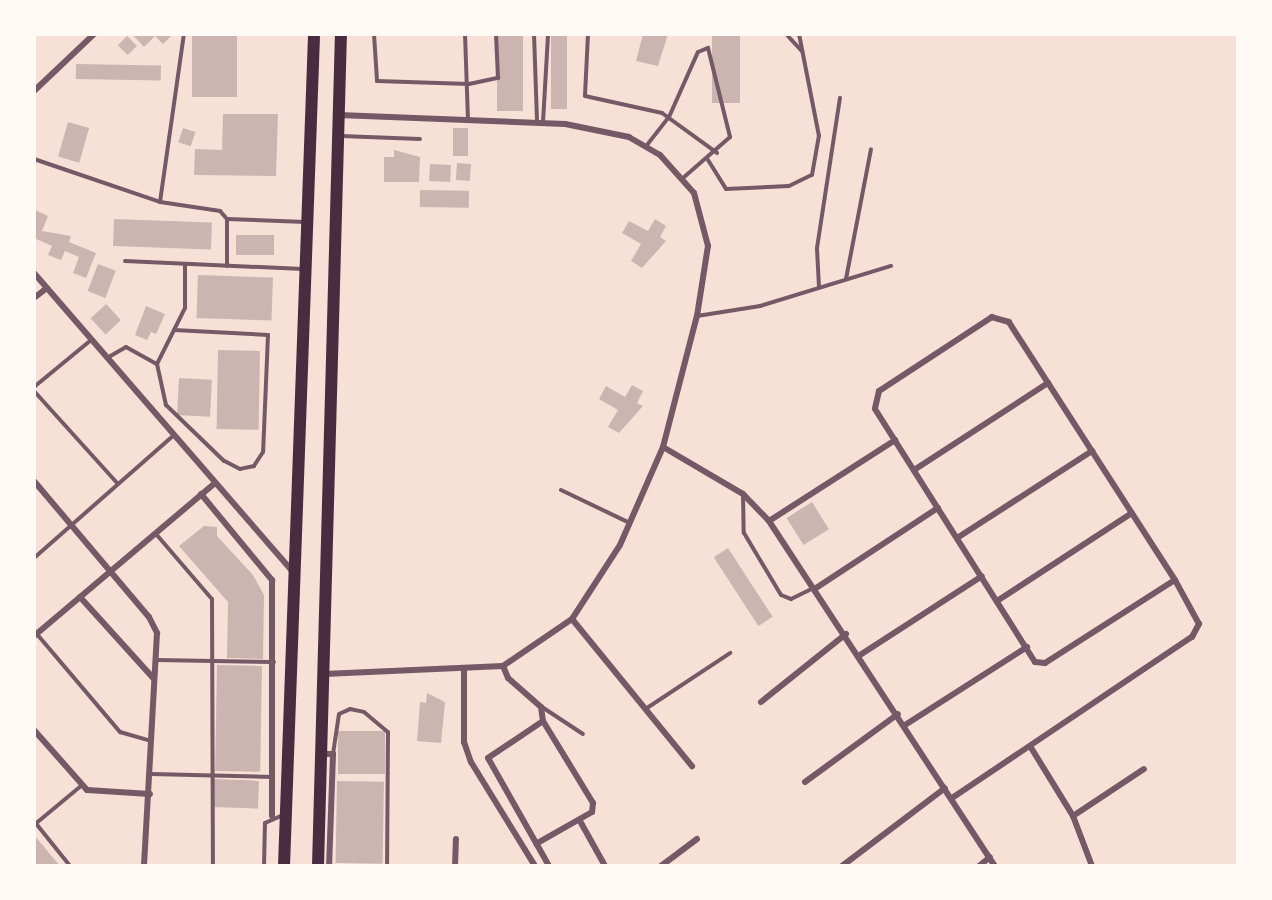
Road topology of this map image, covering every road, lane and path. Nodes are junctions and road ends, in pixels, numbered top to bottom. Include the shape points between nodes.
1 (184, 34) edge
2 (314, 34) edge
3 (341, 34) edge
4 (374, 34) edge
5 (465, 34) edge
6 (496, 34) edge
7 (534, 34) edge
8 (548, 34) edge
9 (588, 34) edge
10 (786, 34) edge
11 (800, 34) edge
12 (93, 35) edge
13 (803, 52) junction
14 (469, 84) junction
15 (34, 91) edge
16 (840, 98) dead end
17 (338, 115) junction
18 (669, 117) junction
19 (468, 118) junction
20 (540, 122) junction
21 (338, 136) junction
22 (420, 139) dead end
23 (647, 145) junction
24 (871, 149) dead end
25 (717, 153) junction
26 (34, 159) edge
27 (708, 160) junction
28 (683, 178) junction
29 (160, 202) junction
30 (227, 219) junction
31 (308, 222) junction
32 (125, 261) dead end
33 (185, 264) junction
34 (227, 266) junction
35 (891, 266) dead end
36 (307, 270) junction
37 (34, 273) edge
38 (846, 279) junction
39 (819, 287) junction
40 (47, 288) junction
41 (34, 298) edge
42 (697, 316) junction
43 (174, 330) junction
44 (91, 340) junction
45 (107, 358) junction
46 (157, 364) junction
47 (1048, 383) junction
48 (34, 389) edge
49 (174, 435) junction
50 (895, 440) junction
51 (663, 447) junction
52 (1092, 451) junction
53 (914, 470) junction
54 (34, 481) edge
55 (214, 483) junction
56 (118, 484) junction
57 (561, 490) dead end
58 (743, 494) junction
59 (201, 495) junction
60 (938, 508) junction
61 (1132, 513) junction
62 (769, 521) junction
63 (630, 523) junction
64 (71, 525) junction
65 (155, 533) junction
66 (957, 538) junction
67 (34, 558) edge
68 (109, 573) junction
69 (294, 573) junction
70 (982, 576) junction
71 (1175, 580) junction
72 (816, 588) junction
73 (80, 597) junction
74 (997, 600) junction
75 (572, 619) junction
76 (35, 634) edge
77 (846, 634) junction
78 (1027, 647) junction
79 (730, 653) dead end
80 (860, 655) junction
81 (155, 660) junction
82 (210, 661) junction
83 (293, 661) junction
84 (274, 662) junction
85 (503, 666) junction
86 (464, 670) junction
87 (323, 674) junction
88 (154, 680) junction
89 (761, 702) dead end
90 (541, 706) junction
91 (647, 708) junction
92 (898, 714) junction
93 (543, 721) junction
94 (905, 725) junction
95 (34, 730) edge
96 (583, 734) dead end
97 (152, 741) junction
98 (1030, 746) junction
99 (328, 754) junction
100 (692, 766) dead end
101 (1144, 769) dead end
102 (151, 774) junction
103 (210, 775) junction
104 (273, 777) junction
105 (805, 782) dead end
106 (81, 786) junction
107 (945, 788) junction
108 (150, 794) junction
109 (952, 798) junction
110 (286, 814) junction
111 (272, 816) junction
112 (1073, 816) junction
113 (580, 821) junction
114 (35, 823) edge
115 (456, 839) dead end
116 (697, 839) dead end
117 (536, 844) junction
118 (990, 857) junction
119 (70, 866) edge
120 (144, 866) edge
121 (213, 866) edge
122 (264, 866) edge
123 (284, 866) edge
124 (318, 866) edge
125 (329, 866) edge
126 (387, 866) edge
127 (455, 866) edge
128 (535, 866) edge
129 (549, 866) edge
130 (605, 866) edge
131 (661, 866) edge
132 (842, 866) edge
133 (979, 866) edge
134 (995, 866) edge
135 (1092, 866) edge

1 - 29 lane
2 - 31 highway
3 - 17 highway
4 - 14 lane via 377,81
5 - 14 lane
6 - 14 lane via 498,78
7 - 20 lane
8 - 20 lane
9 - 18 lane via 585,96
10 - 13 lane
11 - 13 lane
12 - 15 street
13 - 27 lane via 819,136 809,178 789,186 723,189
14 - 19 lane
16 - 39 lane via 817,248
17 - 19 street
17 - 21 highway
18 - 23 lane
18 - 25 lane
18 - 25 lane via 698,52 708,48 730,137
19 - 20 street
20 - 23 street via 613,132
21 - 22 lane
21 - 87 highway
23 - 28 street
24 - 38 lane
25 - 27 lane
26 - 29 lane
27 - 28 lane
28 - 42 street via 707,225 706,275
29 - 30 lane via 220,211
30 - 31 lane
30 - 34 lane
31 - 36 highway
32 - 33 lane
33 - 34 lane
33 - 43 lane via 185,308
34 - 36 lane
35 - 38 lane
36 - 69 highway
37 - 40 street
38 - 39 lane
39 - 42 lane via 760,306
40 - 41 street
40 - 44 street
42 - 51 street
43 - 46 lane
43 - 46 lane via 268,335 263,452 254,466 232,466 195,428 183,424 166,405
44 - 45 street
44 - 48 lane
45 - 46 lane via 126,347
45 - 49 street
47 - 50 street via 1009,322 992,317 879,391 875,409
47 - 52 street
47 - 53 street
48 - 56 lane
49 - 55 street
49 - 56 lane
50 - 53 street
50 - 62 street
51 - 58 street
51 - 63 street
52 - 61 street
52 - 66 street
53 - 60 street
54 - 64 street
55 - 59 street
55 - 69 street
56 - 64 lane
57 - 63 lane
58 - 62 street
58 - 72 lane via 744,533 781,595 791,599
59 - 65 street
59 - 84 street via 272,577
60 - 66 street
60 - 72 street
61 - 71 street
61 - 74 street
62 - 72 street
63 - 75 street
64 - 67 lane
64 - 68 street
65 - 68 street
65 - 82 lane via 212,599
66 - 70 street
68 - 73 street
68 - 81 street via 154,625
69 - 83 highway
70 - 74 street
70 - 80 street
71 - 78 street via 1046,663 1035,662
71 - 98 street via 1199,624 1195,634
72 - 77 street
73 - 76 street
73 - 88 street
74 - 78 street
75 - 85 street
75 - 91 street
76 - 97 lane via 120,732
77 - 80 street
77 - 89 street
78 - 94 street
79 - 91 lane
80 - 92 street
81 - 82 lane
81 - 88 street
82 - 84 lane
82 - 103 lane
83 - 84 street
83 - 110 highway
84 - 104 street
85 - 86 street
85 - 90 street via 508,678
86 - 87 street
86 - 128 street via 464,742 471,762
87 - 99 highway
88 - 97 street
90 - 93 street
90 - 96 lane
91 - 100 street
92 - 94 street
92 - 105 street
93 - 113 street via 593,803 592,812
93 - 117 street via 488,758
94 - 107 street
95 - 106 street
97 - 102 street
98 - 109 street
98 - 112 street
99 - 124 highway
99 - 125 street
99 - 126 lane via 339,714 350,709 364,712 388,732
101 - 112 street
102 - 103 lane
102 - 108 street
103 - 104 lane
103 - 121 lane
104 - 111 street
106 - 108 street via 93,792
106 - 114 lane
107 - 109 street
107 - 132 street
108 - 120 street
109 - 118 street
110 - 111 lane
110 - 123 highway
111 - 122 lane via 265,825
112 - 135 street
113 - 117 street
113 - 130 street
114 - 119 lane
115 - 127 street
116 - 131 street
117 - 129 street
118 - 133 street
118 - 134 street

